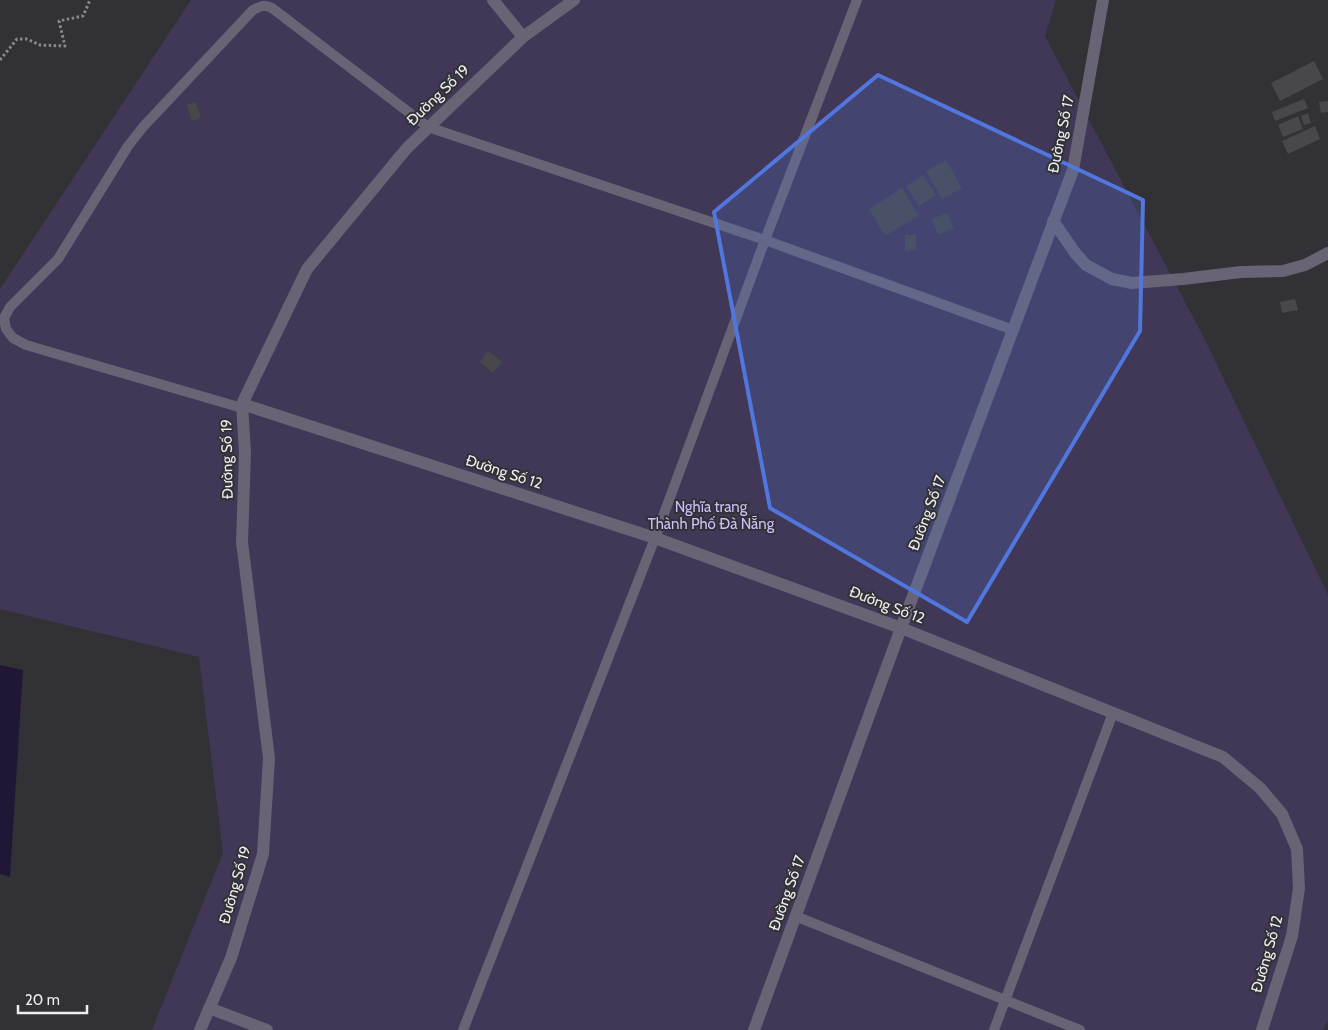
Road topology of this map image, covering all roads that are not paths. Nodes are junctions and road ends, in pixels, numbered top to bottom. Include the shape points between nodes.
1 (493, 0) edge
2 (574, 0) edge
3 (856, 0) edge
4 (1103, 0) edge
5 (522, 37) junction
6 (428, 127) junction
7 (1054, 221) junction
8 (765, 240) junction
9 (1328, 253) edge
10 (1013, 330) junction
11 (242, 406) junction
12 (655, 538) junction
13 (901, 628) junction
14 (1112, 713) junction
15 (795, 916) junction
16 (1006, 999) junction
17 (209, 1008) junction
18 (200, 1030) edge
19 (267, 1030) edge
20 (463, 1030) edge
21 (754, 1030) edge
22 (994, 1030) edge
23 (1080, 1030) edge
24 (1262, 1030) edge

1 - 5 street
2 - 5 street, Đường Số 19
3 - 8 lane
4 - 7 street, Đường Số 17 via 1073,170
5 - 6 street, Đường Số 19
6 - 8 lane
6 - 11 street, Đường Số 19 via 307,269
6 - 11 lane via 272,8 260,6 143,127 118,161 58,259 10,307 4,318 6,329 13,338 26,345
7 - 9 street via 1086,264 1112,279 1132,283 1283,270 1305,265
7 - 10 street, Đường Số 17
8 - 10 lane
8 - 12 lane
10 - 13 street, Đường Số 17
11 - 12 street, Đường Số 12
11 - 17 street, Đường Số 19 via 245,453 242,542 269,758 263,854 231,958
12 - 13 street, Đường Số 12
12 - 20 lane
13 - 14 street, Đường Số 12
13 - 15 street, Đường Số 17
14 - 16 lane
14 - 24 street, Đường Số 12 via 1222,758 1260,788 1282,814 1297,849 1299,888 1292,936
15 - 16 lane
15 - 21 street, Đường Số 17
16 - 22 lane
16 - 23 lane
17 - 18 street, Đường Số 19
17 - 19 street

